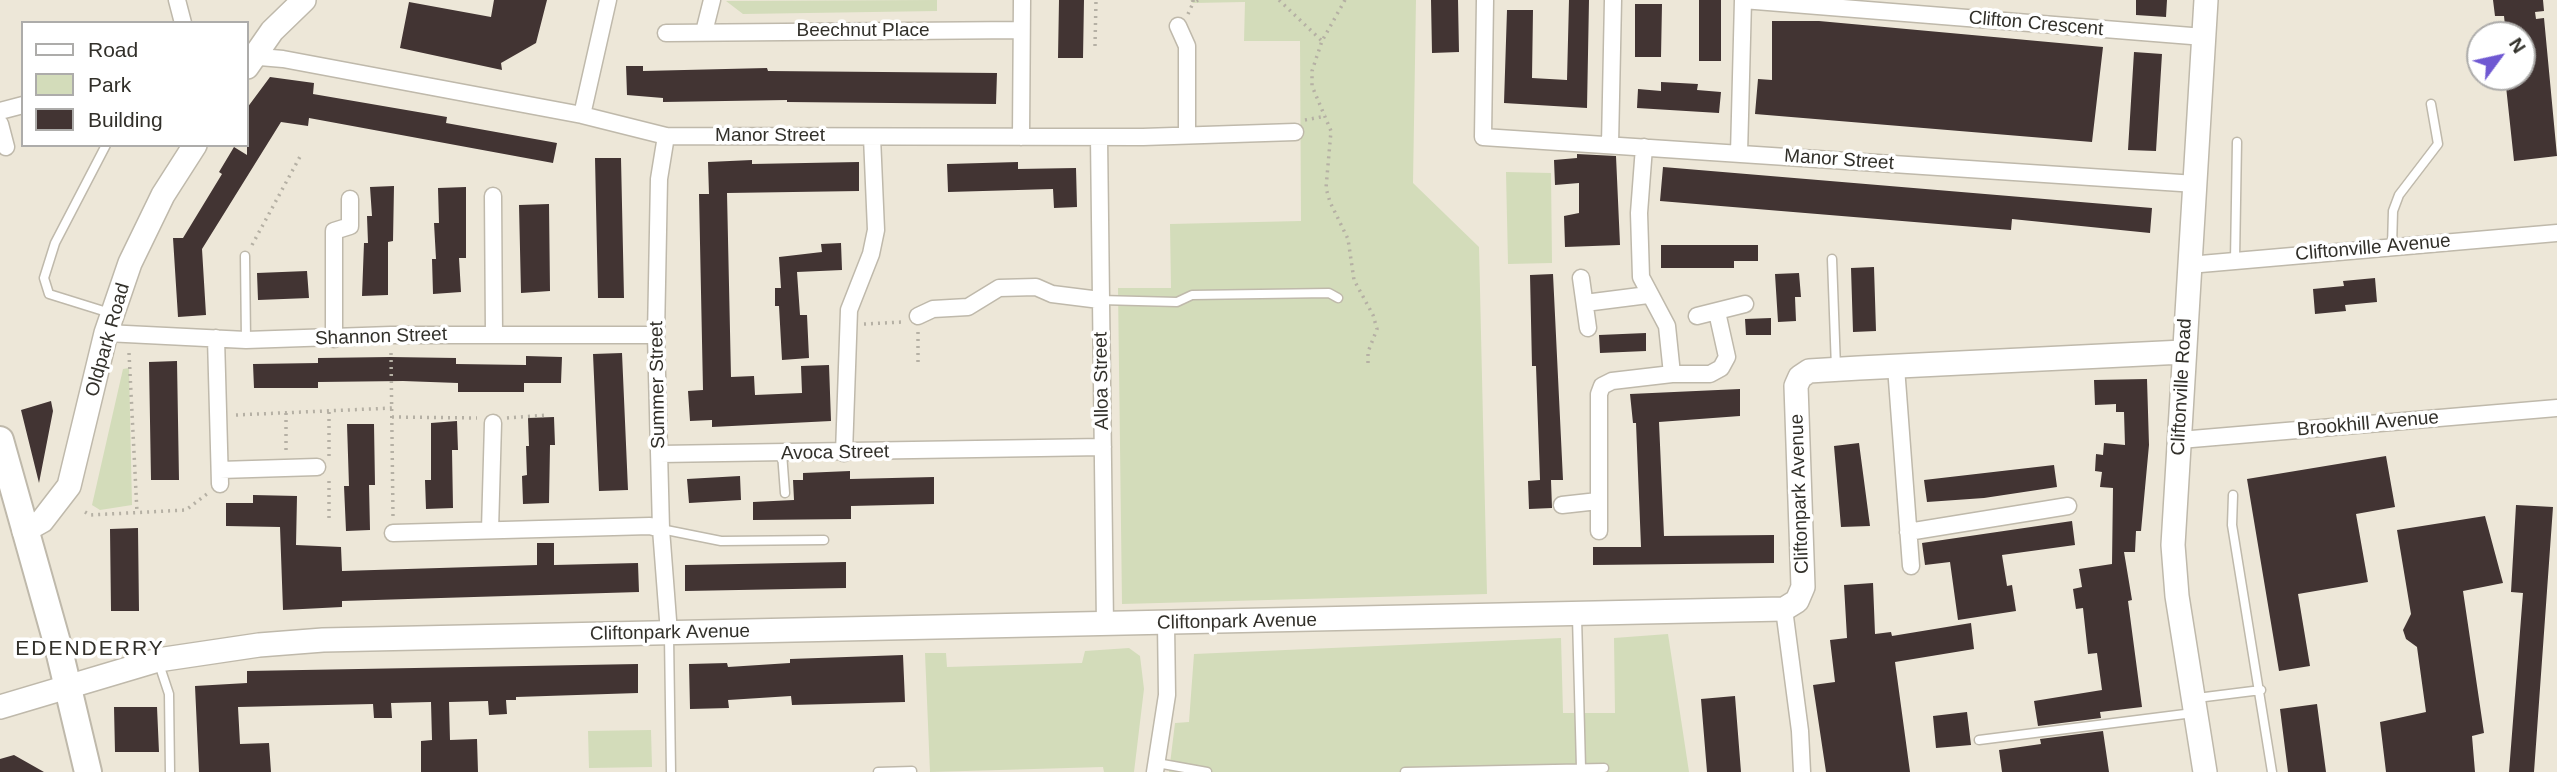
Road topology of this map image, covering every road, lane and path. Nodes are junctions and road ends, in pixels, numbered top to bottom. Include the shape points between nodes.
1 (177, 0) edge
2 (303, 0) edge
3 (608, 0) edge
4 (712, 0) edge
5 (1022, 0) edge
6 (1096, 0) edge
7 (1279, 0) edge
8 (1345, 0) edge
9 (1485, 0) edge
10 (1613, 0) edge
11 (1743, 0) edge
12 (2206, 0) edge
13 (182, 21) edge
14 (1178, 26) dead end
15 (1021, 30) junction
16 (704, 32) junction
17 (666, 33) dead end
18 (2204, 37) junction
19 (1322, 41) junction
20 (1096, 46) dead end
21 (249, 60) edge
22 (2431, 104) dead end
23 (21, 106) edge
24 (0, 111) edge
25 (582, 114) junction
26 (0, 124) edge
27 (1295, 132) dead end
28 (1187, 135) junction
29 (666, 136) junction
30 (872, 137) junction
31 (1021, 137) junction
32 (1099, 137) junction
33 (2237, 142) dead end
34 (1610, 145) junction
35 (6, 147) dead end
36 (105, 147) edge
37 (194, 147) edge
38 (1644, 147) junction
39 (302, 153) dead end
40 (1739, 154) junction
41 (2196, 184) junction
42 (493, 196) dead end
43 (350, 199) dead end
44 (2557, 233) edge
45 (2392, 247) junction
46 (245, 256) joint
47 (1832, 259) dead end
48 (2235, 260) junction
49 (2189, 265) junction
50 (1581, 278) dead end
51 (1648, 295) junction
52 (1338, 298) dead end
53 (1100, 300) junction
54 (1585, 303) junction
55 (1745, 304) dead end
56 (1717, 312) junction
57 (918, 316) junction
58 (1697, 316) dead end
59 (109, 324) junction
60 (848, 325) junction
61 (1588, 328) dead end
62 (494, 334) junction
63 (391, 335) junction
64 (656, 335) junction
65 (216, 338) junction
66 (334, 339) junction
67 (246, 340) junction
68 (129, 351) dead end
69 (2183, 352) junction
70 (918, 365) dead end
71 (1368, 367) dead end
72 (1896, 367) junction
73 (1836, 370) junction
74 (1672, 374) junction
75 (392, 408) junction
76 (2557, 408) edge
77 (329, 412) junction
78 (286, 413) junction
79 (220, 415) junction
80 (547, 415) dead end
81 (392, 417) junction
82 (493, 423) junction
83 (2180, 440) junction
84 (1103, 447) junction
85 (2, 453) edge
86 (782, 453) junction
87 (844, 453) junction
88 (660, 454) junction
89 (323, 467) junction
90 (287, 468) junction
91 (220, 477) junction
92 (785, 493) dead end
93 (2233, 495) dead end
94 (1598, 501) junction
95 (1562, 505) dead end
96 (2068, 506) dead end
97 (85, 512) dead end
98 (136, 512) junction
99 (328, 518) dead end
100 (661, 529) junction
101 (490, 530) junction
102 (24, 531) junction
103 (1599, 531) dead end
104 (1908, 532) junction
105 (393, 533) joint
106 (824, 540) dead end
107 (1911, 566) dead end
108 (1784, 609) junction
109 (1577, 614) junction
110 (1166, 624) junction
111 (1105, 626) junction
112 (668, 633) junction
113 (158, 660) junction
114 (67, 686) junction
115 (2261, 690) junction
116 (2195, 706) junction
117 (0, 707) edge
118 (1979, 740) dead end
119 (1156, 767) edge
120 (1581, 768) junction
121 (1604, 768) dead end
122 (912, 771) edge
123 (88, 772) edge
124 (170, 772) edge
125 (671, 772) edge
126 (878, 772) edge
127 (1207, 772) edge
128 (1405, 772) edge
129 (1802, 772) edge
130 (2205, 772) edge
131 (2272, 772) edge

1 - 13 street
2 - 21 street
3 - 25 street
4 - 16 street
5 - 15 street
6 - 20 path
7 - 19 path
8 - 19 path
9 - 34 street, Manor Street via 1483,136
10 - 34 street
11 - 18 street, Clifton Crescent
11 - 40 street
12 - 18 street, Cliftonville Road
14 - 28 street via 1187,46
15 - 16 street, Beechnut Place
15 - 31 street
16 - 17 street, Beechnut Place
18 - 41 street, Cliftonville Road
19 - 71 path via 1312,86 1331,131 1326,188 1348,239 1354,280 1377,329
21 - 25 street, Manor Street via 283,59
22 - 45 lane via 2438,144 2399,195 2393,211
23 - 24 street
25 - 29 street, Manor Street
26 - 35 street
27 - 28 street, Manor Street
28 - 32 street, Manor Street
29 - 30 street, Manor Street
29 - 64 street, Summer Street via 659,179
30 - 31 street, Manor Street
30 - 60 street via 876,230
31 - 32 street, Manor Street
32 - 53 street, Alloa Street
33 - 48 lane
34 - 38 street, Manor Street
36 - 59 lane via 55,243 44,278 48,294
37 - 59 street, Oldpark Road via 163,195 130,263
38 - 40 street, Manor Street
38 - 51 street via 1639,213 1642,277
39 - 46 path
40 - 41 street, Manor Street
41 - 49 street, Cliftonville Road
42 - 62 street
43 - 66 street via 350,226 334,231
44 - 45 street, Cliftonville Avenue
45 - 48 street, Cliftonville Avenue
46 - 67 lane
47 - 73 lane
48 - 49 street, Cliftonville Avenue
49 - 69 street, Cliftonville Road
50 - 54 street
51 - 54 street
51 - 74 street via 1667,326
52 - 53 lane via 1329,293 1192,295 1177,302
53 - 57 street via 1052,294 1036,287 999,288 968,307 933,309
53 - 84 street, Alloa Street
54 - 61 street
55 - 56 street
56 - 58 street
56 - 74 street via 1727,357 1721,368 1710,374
57 - 60 path via 905,322
57 - 70 path
59 - 65 street, Shannon Street
59 - 102 street, Oldpark Road via 69,486 42,521
60 - 87 street
62 - 63 street, Shannon Street
62 - 64 street, Shannon Street
63 - 66 street, Shannon Street
63 - 75 path
64 - 88 street, Summer Street
65 - 67 street, Shannon Street
65 - 79 street
66 - 67 street, Shannon Street
68 - 98 path
69 - 72 street, Cliftonpark Avenue
69 - 83 street, Cliftonville Road
72 - 73 street, Cliftonpark Avenue
72 - 104 street
73 - 108 street, Cliftonpark Avenue via 1810,371 1796,386 1803,587 1797,601
74 - 94 street via 1602,386
75 - 77 path
75 - 81 path
76 - 83 street, Brookhill Avenue
77 - 78 path
77 - 89 path
78 - 79 path
78 - 90 path
79 - 91 street
80 - 82 path via 516,415
81 - 82 path via 470,416
81 - 105 path
82 - 101 street
83 - 116 street, Cliftonville Road via 2173,545
84 - 87 street, Avoca Street
84 - 111 street, Alloa Street
85 - 102 main road
86 - 87 street, Avoca Street
86 - 88 street, Avoca Street
86 - 92 lane
88 - 100 street, Summer Street
89 - 90 street
89 - 99 path
90 - 91 street
91 - 98 path via 186,510
93 - 115 lane via 2232,525
94 - 95 street
94 - 103 street
96 - 104 street
97 - 98 path
100 - 101 street
100 - 106 lane via 721,541
100 - 112 street, Summer Street
101 - 105 street
102 - 114 main road
104 - 107 street
108 - 109 street, Cliftonpark Avenue
108 - 129 street
109 - 110 street, Cliftonpark Avenue
109 - 120 lane
110 - 111 street, Cliftonpark Avenue
110 - 119 street via 1167,695
111 - 112 street, Cliftonpark Avenue
112 - 113 street, Cliftonpark Avenue via 323,640
112 - 125 lane
113 - 114 street, Cliftonpark Avenue
113 - 124 lane via 169,694
114 - 117 street, Cliftonpark Avenue
114 - 123 main road
115 - 116 lane
115 - 131 lane
116 - 118 lane
116 - 130 street, Cliftonville Road
119 - 127 lane
120 - 121 lane
120 - 128 lane
122 - 126 lane

